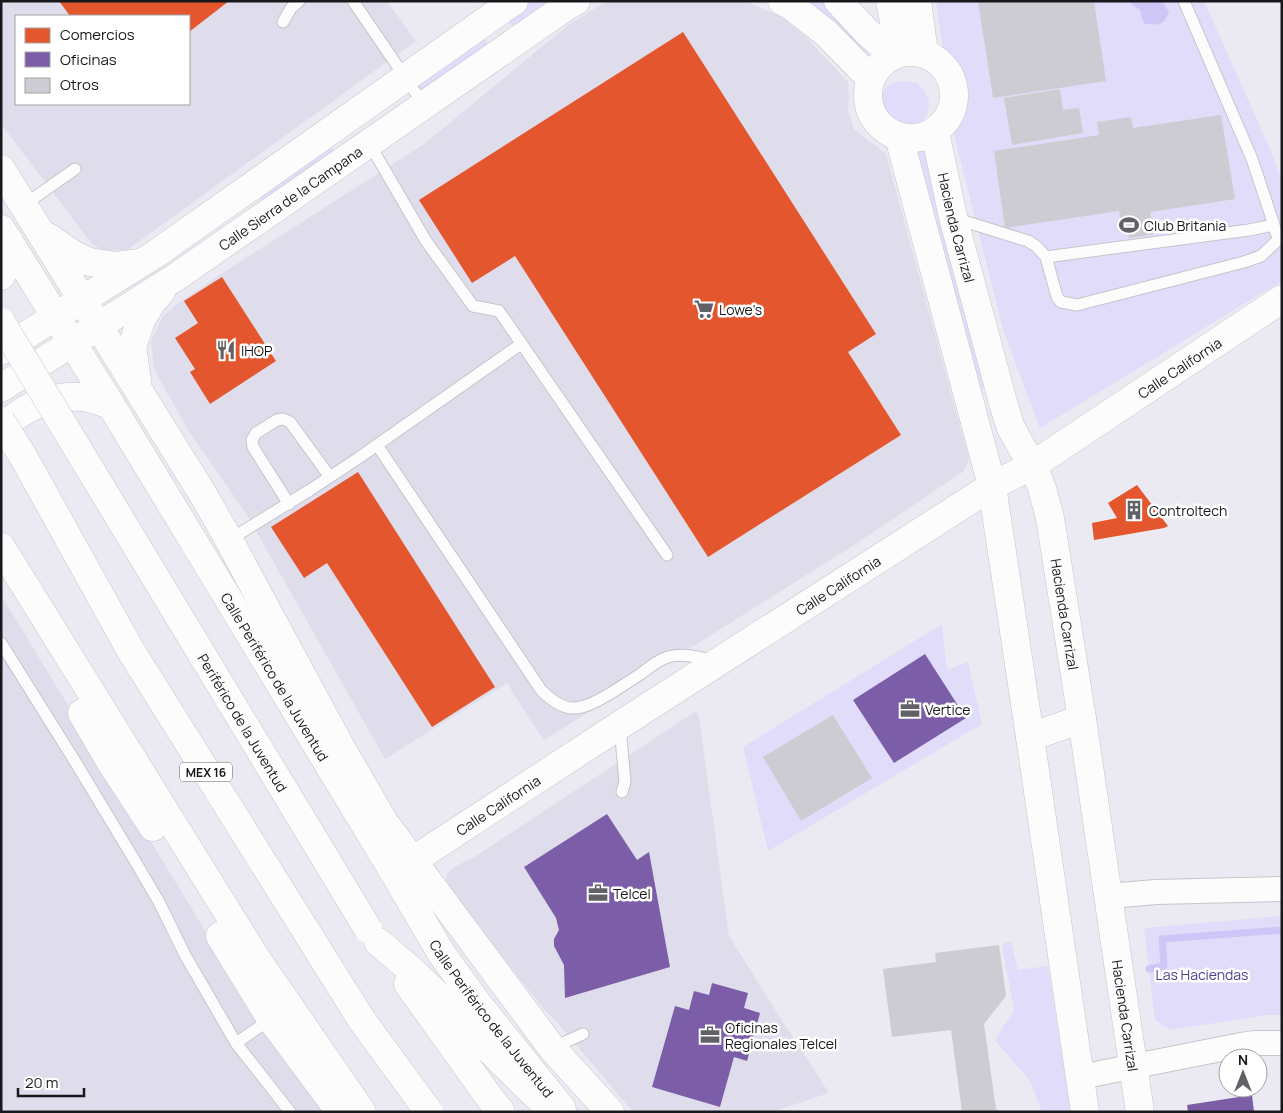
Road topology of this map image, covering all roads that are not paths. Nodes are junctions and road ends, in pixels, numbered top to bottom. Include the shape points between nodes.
1 (299, 1) edge
2 (352, 1) edge
3 (514, 1) edge
4 (576, 1) edge
5 (782, 1) edge
6 (838, 1) edge
7 (890, 1) edge
8 (917, 1) edge
9 (1184, 1) edge
10 (487, 20) junction
11 (283, 22) dead end
12 (508, 46) junction
13 (906, 53) junction
14 (405, 78) junction
15 (871, 79) junction
16 (424, 105) junction
17 (935, 132) junction
18 (899, 137) junction
19 (368, 143) junction
20 (1, 169) edge
21 (75, 169) dead end
22 (233, 199) junction
23 (24, 205) junction
24 (953, 217) junction
25 (252, 224) junction
26 (1274, 225) junction
27 (40, 231) junction
28 (5, 235) edge
29 (1281, 239) edge
30 (1046, 257) junction
31 (141, 263) junction
32 (1, 276) edge
33 (176, 277) junction
34 (1282, 299) edge
35 (82, 300) junction
36 (56, 316) junction
37 (1, 322) edge
38 (99, 326) junction
39 (72, 343) junction
40 (522, 344) junction
41 (1, 351) edge
42 (1, 388) edge
43 (139, 392) junction
44 (111, 405) junction
45 (1, 420) edge
46 (1, 430) edge
47 (377, 445) junction
48 (1033, 465) junction
49 (330, 477) junction
50 (992, 486) junction
51 (289, 504) junction
52 (229, 540) junction
53 (1, 548) edge
54 (667, 555) dead end
55 (54, 634) junction
56 (1, 643) edge
57 (718, 662) junction
58 (1082, 719) junction
59 (620, 725) junction
60 (1030, 737) junction
61 (622, 792) dead end
62 (402, 866) junction
63 (1282, 888) edge
64 (1109, 896) junction
65 (373, 935) junction
66 (271, 1019) junction
67 (583, 1034) dead end
68 (236, 1043) junction
69 (1282, 1043) edge
70 (552, 1048) junction
71 (1248, 1048) edge
72 (1218, 1055) edge
73 (1133, 1066) junction
74 (1080, 1077) junction
75 (290, 1112) edge
76 (340, 1112) edge
77 (362, 1112) edge
78 (430, 1112) edge
79 (501, 1112) edge
80 (554, 1112) edge
81 (565, 1112) edge
82 (610, 1112) edge
83 (1085, 1112) edge
84 (1140, 1112) edge

1 - 11 lane
2 - 14 lane
3 - 10 main road
4 - 12 main road, Calle Sierra de la Campana
5 - 15 main road via 826,33
6 - 13 main road via 868,33
7 - 13 main road
8 - 13 main road
9 - 26 lane via 1252,159
10 - 12 main road
10 - 14 main road
12 - 16 main road, Calle Sierra de la Campana
13 - 15 main road via 884,61
13 - 17 main road via 936,59 947,69 953,82 952,110
14 - 16 lane
14 - 22 main road
15 - 18 main road via 869,107 876,120
16 - 19 main road, Calle Sierra de la Campana
17 - 18 main road via 912,138
17 - 24 main road, Hacienda Carrizal
18 - 50 main road
19 - 25 main road, Calle Sierra de la Campana
19 - 40 lane via 426,241 473,306 499,311
20 - 23 main road
21 - 23 lane
22 - 25 main road
22 - 31 main road
23 - 27 main road
24 - 30 lane via 1028,240
24 - 48 main road, Hacienda Carrizal via 1011,428
25 - 33 main road, Calle Sierra de la Campana
26 - 29 lane
26 - 30 lane
27 - 31 main road via 89,262 116,266
27 - 35 main road
28 - 32 main road via 6,266
28 - 36 main road, Calle Periférico de la Juventud
29 - 30 lane via 1261,256 1244,262 1077,305 1061,302 1057,297
31 - 35 main road
33 - 38 main road, Calle Sierra de la Campana
33 - 43 main road via 152,302 141,320 132,346
34 - 48 main road, Calle California
35 - 36 main road
35 - 38 main road
36 - 39 main road, Calle Periférico de la Juventud
36 - 41 main road
37 - 65 main road, Periférico de la Juventud, bridge
38 - 39 main road, Calle Sierra de la Campana
38 - 43 main road
39 - 42 main road, Calle Sierra de la Campana
39 - 44 main road, Calle Periférico de la Juventud
40 - 47 lane
40 - 54 lane
43 - 52 main road
44 - 46 main road via 90,398 46,400 26,409
44 - 62 main road, Calle Periférico de la Juventud
45 - 78 main road, MEX 16, bridge via 130,650 361,1019
47 - 49 lane
47 - 57 lane via 541,690 552,700 572,708 591,705 657,662 677,655
48 - 50 main road, Calle California
48 - 58 main road, Hacienda Carrizal via 1050,518
49 - 51 lane
49 - 51 lane via 287,420 277,420 256,433 253,447
50 - 57 main road, Calle California
50 - 60 main road
51 - 52 lane
52 - 62 main road via 384,822
53 - 55 main road
55 - 66 main road via 75,701
55 - 77 main road via 256,958
56 - 68 lane via 132,856
57 - 59 main road, Calle California
58 - 60 main road
58 - 64 main road, Hacienda Carrizal
59 - 61 lane via 625,782
59 - 62 main road, Calle California
60 - 74 main road
62 - 70 main road via 534,1014
62 - 81 main road, Calle Periférico de la Juventud via 441,953
63 - 64 street
64 - 73 main road, Hacienda Carrizal
65 - 79 main road, Periférico de la Juventud
65 - 80 main road
66 - 68 lane
66 - 76 main road
67 - 70 lane
68 - 75 lane
69 - 71 street via 1255,1043
70 - 82 main road
72 - 73 street
73 - 74 street
73 - 84 main road, Hacienda Carrizal
74 - 83 main road

